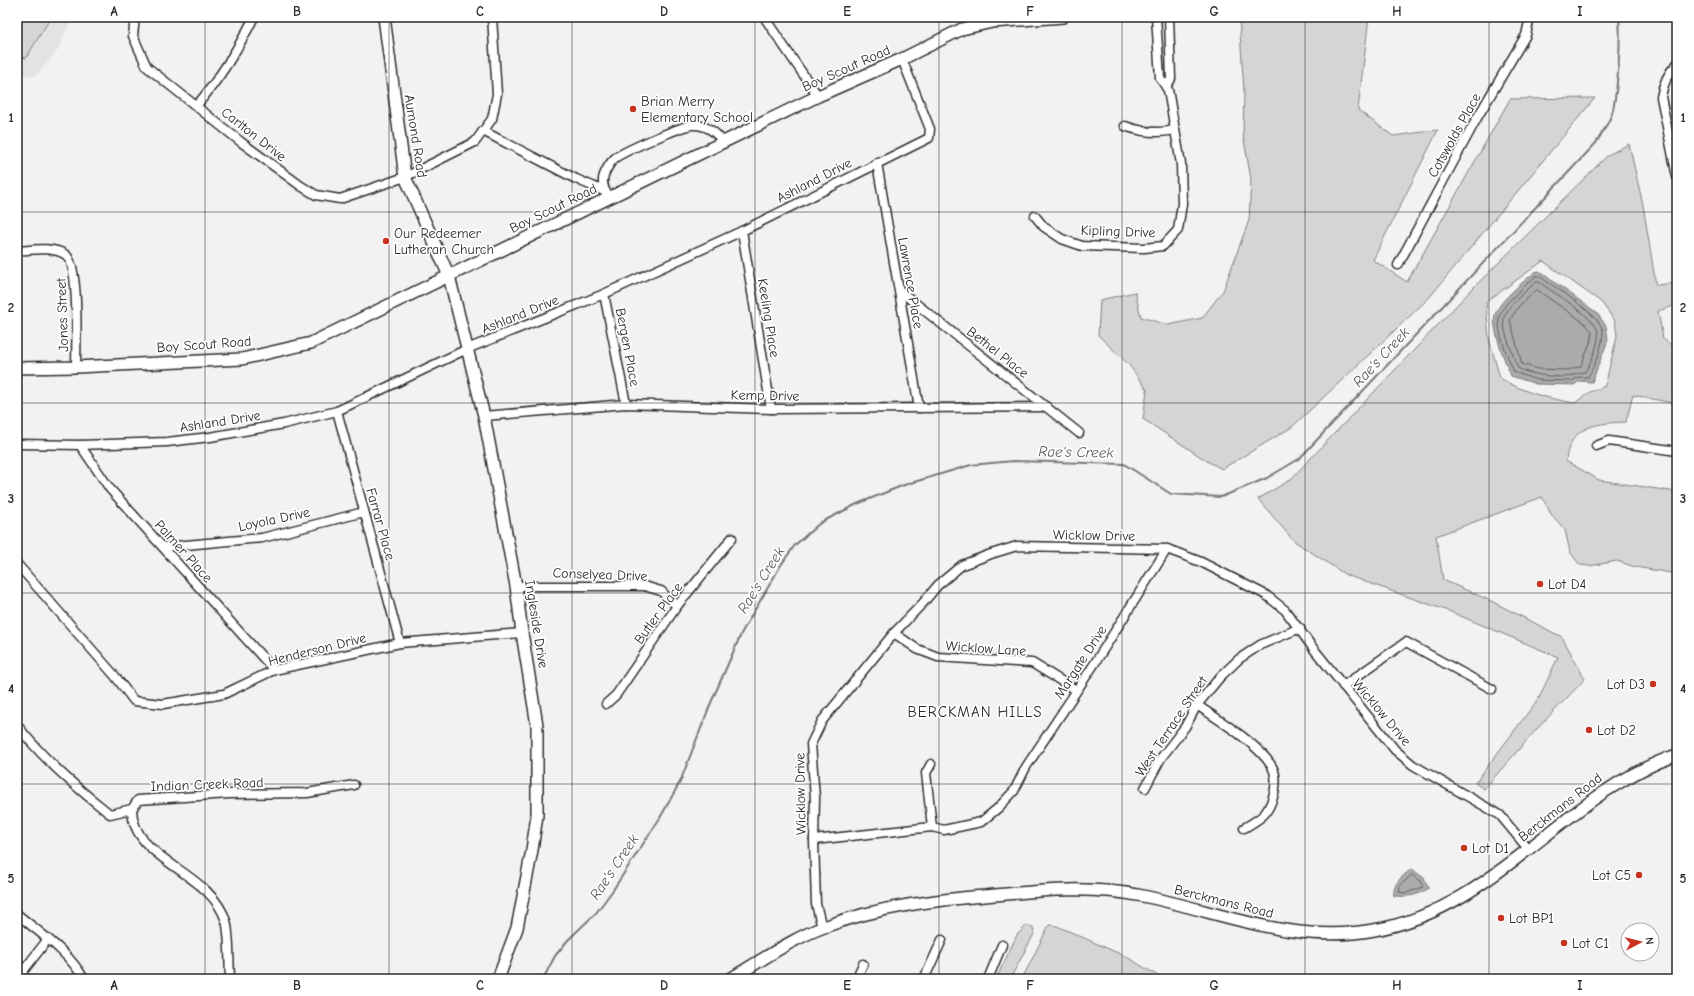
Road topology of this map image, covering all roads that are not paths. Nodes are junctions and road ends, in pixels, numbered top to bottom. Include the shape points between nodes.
1 (135, 17) edge
2 (254, 17) edge
3 (384, 17) edge
4 (492, 17) edge
5 (764, 17) edge
6 (1063, 17) edge
7 (1156, 17) edge
8 (1169, 17) edge
9 (1530, 17) edge
10 (1023, 18) edge
11 (902, 59) junction
12 (1677, 64) edge
13 (1166, 86) junction
14 (818, 96) junction
15 (197, 105) junction
16 (1125, 126) dead end
17 (1175, 130) junction
18 (483, 131) junction
19 (722, 142) junction
20 (877, 163) junction
21 (405, 177) junction
22 (1677, 177) edge
23 (607, 195) junction
24 (1035, 216) dead end
25 (742, 230) junction
26 (17, 251) edge
27 (1398, 265) dead end
28 (449, 276) junction
29 (900, 291) junction
30 (604, 294) junction
31 (467, 349) junction
32 (76, 367) junction
33 (17, 368) edge
34 (626, 404) junction
35 (1047, 407) junction
36 (919, 408) junction
37 (771, 409) junction
38 (337, 411) junction
39 (484, 416) junction
40 (1079, 433) dead end
41 (17, 444) edge
42 (80, 445) junction
43 (1596, 446) dead end
44 (1677, 450) edge
45 (364, 512) junction
46 (732, 538) dead end
47 (164, 548) junction
48 (1167, 549) junction
49 (17, 564) edge
50 (516, 586) junction
51 (677, 606) junction
52 (1300, 628) junction
53 (894, 632) junction
54 (522, 634) junction
55 (400, 643) junction
56 (274, 670) junction
57 (1343, 686) junction
58 (1492, 689) dead end
59 (1076, 690) junction
60 (606, 704) dead end
61 (1197, 705) junction
62 (17, 725) edge
63 (1677, 755) edge
64 (931, 764) dead end
65 (354, 785) dead end
66 (1145, 788) dead end
67 (132, 809) junction
68 (932, 827) junction
69 (1244, 828) dead end
70 (814, 840) junction
71 (1529, 850) junction
72 (17, 914) edge
73 (822, 928) junction
74 (48, 939) junction
75 (942, 940) dead end
76 (1002, 945) dead end
77 (864, 964) dead end
78 (17, 979) edge
79 (84, 979) edge
80 (230, 979) edge
81 (498, 979) edge
82 (730, 979) edge
83 (856, 979) edge
84 (924, 979) edge
85 (988, 979) edge

1 - 15 street, Carlton Drive via 133,36 147,67
2 - 15 street via 218,79
3 - 21 street, Aumond Road
4 - 18 street, Carlton Drive via 497,94 492,119
5 - 14 street
6 - 10 street, Boy Scout Road
7 - 13 street, Kipling Drive via 1160,78
8 - 13 street, Kipling Drive via 1171,79
9 - 27 street, Cotswolds Place via 1526,35 1477,118
10 - 11 street, Boy Scout Road via 962,29
11 - 14 street, Boy Scout Road
11 - 20 street, Ashland Drive via 930,129 929,138
12 - 22 street via 1667,77 1661,97
13 - 17 street, Kipling Drive
14 - 19 street, Boy Scout Road
15 - 21 street, Carlton Drive via 241,142 316,196 340,198
16 - 17 street via 1140,132
17 - 24 street, Kipling Drive via 1181,164 1182,204 1178,230 1163,246 1082,246 1062,239 1044,227
18 - 21 street, Carlton Drive via 475,142
18 - 23 street
19 - 23 street, Boy Scout Road
19 - 23 street via 718,135 708,128 693,125 678,128 614,159 603,176 602,182
20 - 25 street, Ashland Drive
20 - 29 street, Lawrence Place
21 - 28 street, Aumond Road
23 - 28 street, Boy Scout Road
25 - 30 street, Ashland Drive
25 - 37 street, Keeling Place
26 - 32 street, Jones Street via 53,250 66,255 72,263
28 - 31 street, Ingleside Drive
28 - 32 street, Boy Scout Road via 311,342 279,351 242,359
29 - 35 street, Bethel Place
29 - 36 street, Lawrence Place
30 - 31 street, Ashland Drive
30 - 34 street, Bergen Place
31 - 38 street, Ashland Drive
31 - 39 street, Ingleside Drive
32 - 33 street, Boy Scout Road
34 - 37 street, Kemp Drive
34 - 39 street, Kemp Drive
35 - 36 street, Kemp Drive
35 - 40 street, Bethel Place
36 - 37 street, Kemp Drive
38 - 42 street, Ashland Drive via 284,424 210,437 167,442
38 - 45 street, Farrar Place
39 - 50 street, Ingleside Drive
41 - 42 street, Ashland Drive
42 - 47 street, Palmer Place via 110,489
43 - 44 street via 1609,441
45 - 47 street, Loyola Drive via 262,538
45 - 55 street, Farrar Place
46 - 51 street, Butler Place
47 - 56 street, Palmer Place
48 - 52 street, Wicklow Drive via 1201,562 1266,595 1285,610
48 - 53 street, Wicklow Drive via 1017,546 962,565 938,585 924,603
48 - 59 street, Margate Drive
49 - 56 street, Henderson Drive via 134,701 163,704 224,694
50 - 51 street, Conselyea Drive via 644,586 661,591
50 - 54 street, Ingleside Drive
51 - 60 street, Butler Place via 616,695
52 - 57 street, Wicklow Drive via 1312,648
52 - 61 street, West Terrace Street via 1260,645 1239,659
53 - 59 street, Wicklow Lane via 917,649 938,657 1032,663
53 - 70 street, Wicklow Drive via 822,721 811,744 815,798
54 - 55 street, Henderson Drive
54 - 81 street, Ingleside Drive via 538,725 537,815 517,928
55 - 56 street, Henderson Drive
57 - 58 street via 1406,642
57 - 71 street, Wicklow Drive via 1395,750 1413,765 1500,815
59 - 68 street, Margate Drive via 1026,767 1014,791 998,808 981,822 944,830
61 - 66 street, West Terrace Street
61 - 69 street via 1259,751 1272,766 1276,784 1266,813
62 - 67 street via 50,763 110,814
63 - 71 street, Berckmans Road via 1647,766 1609,787
64 - 68 street via 926,773
65 - 67 street, Indian Creek Road via 307,793 229,794 138,800
67 - 80 street via 132,819 139,836 148,846 191,877 217,903 226,922
68 - 70 street, Margate Drive
70 - 73 street, Wicklow Drive via 816,904
71 - 73 street, Berckmans Road via 1482,884 1436,911 1397,925 1344,934 1292,932 1114,890 1086,889 1033,891 910,904 870,911
72 - 74 street
73 - 82 street, Berckmans Road via 791,942
74 - 78 street
74 - 79 street via 76,964
75 - 84 street
76 - 85 street
77 - 83 street

